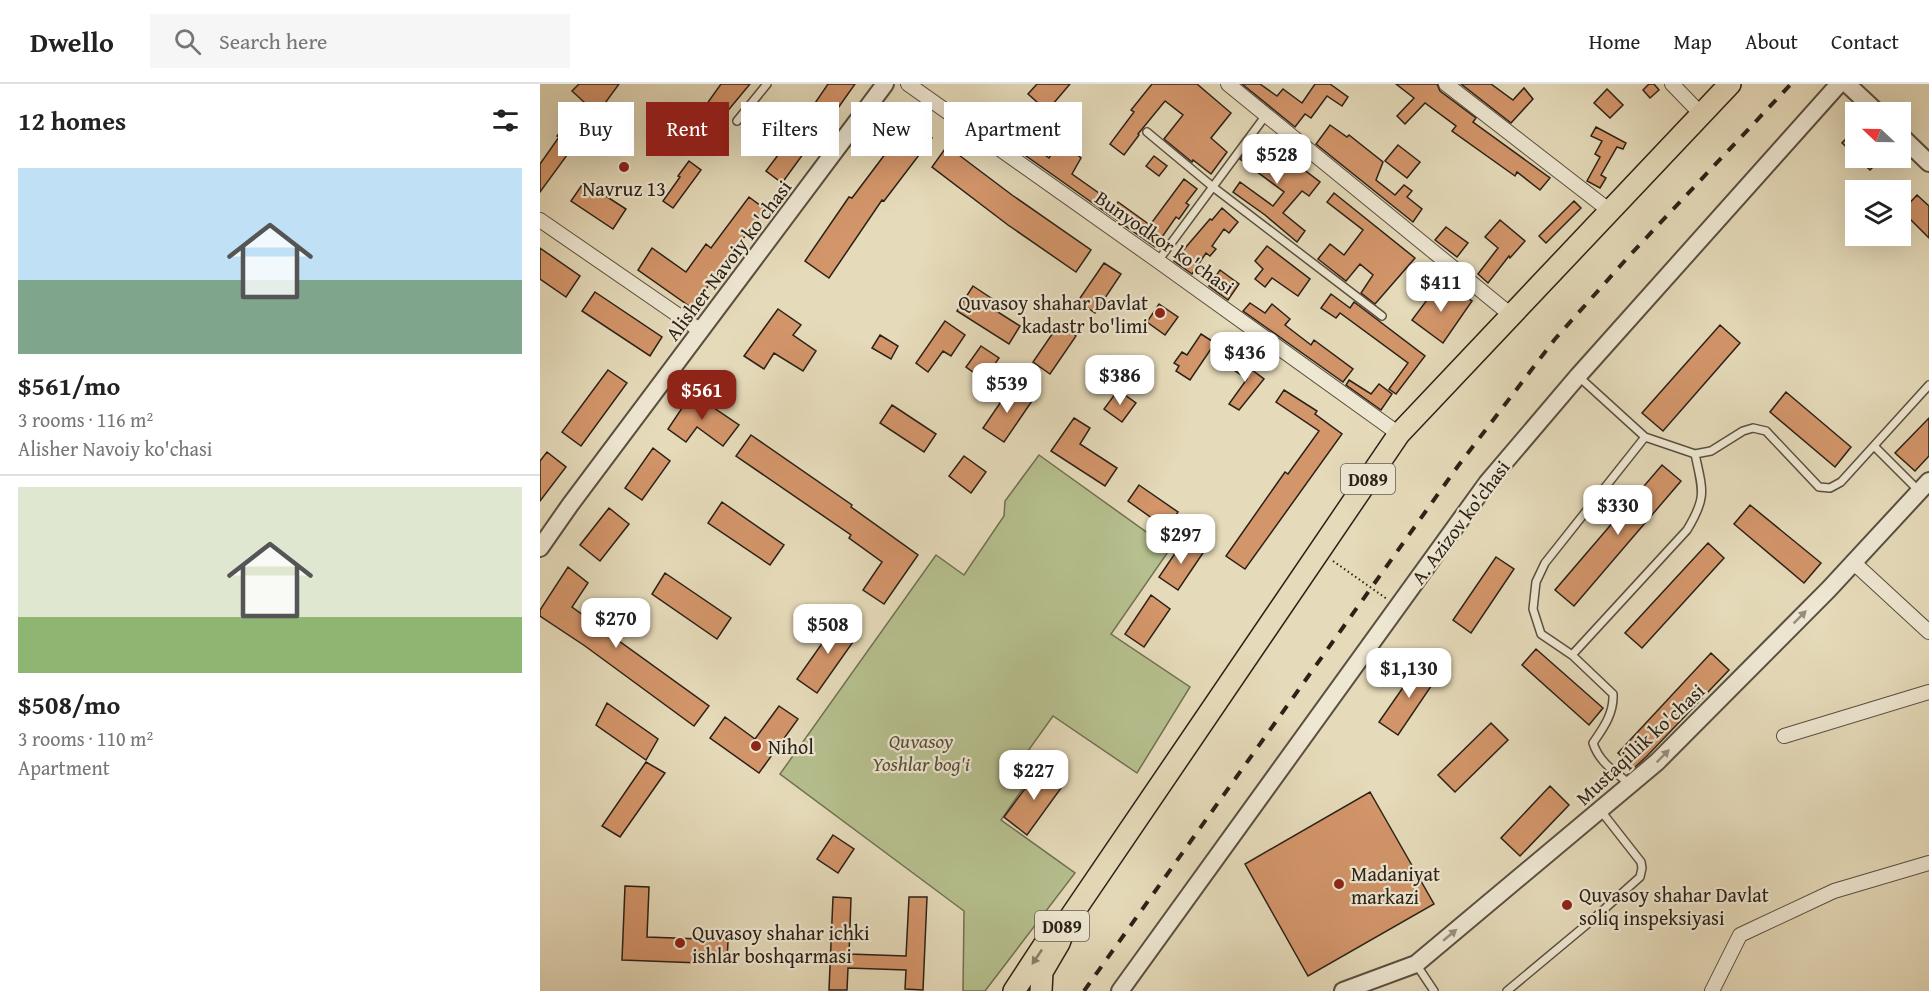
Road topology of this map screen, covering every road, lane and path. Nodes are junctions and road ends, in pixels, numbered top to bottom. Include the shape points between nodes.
1 (767, 84) edge
2 (885, 84) edge
3 (908, 84) edge
4 (1228, 84) edge
5 (1446, 84) edge
6 (1672, 84) edge
7 (1730, 84) edge
8 (1839, 84) edge
9 (1847, 84) edge
10 (1866, 102) edge
11 (1701, 114) junction
12 (1266, 115) junction
13 (737, 120) dead end
14 (1147, 132) dead end
15 (1911, 146) edge
16 (1929, 163) edge
17 (1213, 187) junction
18 (1610, 211) junction
19 (540, 220) edge
20 (1158, 261) junction
21 (1511, 315) junction
22 (1382, 316) dead end
23 (700, 331) junction
24 (1578, 376) junction
25 (1929, 385) edge
26 (1399, 434) junction
27 (1646, 437) junction
28 (1875, 447) junction
29 (1695, 454) junction
30 (1924, 486) edge
31 (540, 548) edge
32 (1318, 551) junction
33 (1853, 562) junction
34 (1398, 607) junction
35 (1929, 632) edge
36 (1572, 655) junction
37 (1929, 692) edge
38 (1784, 736) dead end
39 (1630, 784) junction
40 (1600, 810) junction
41 (1929, 863) edge
42 (1066, 922) junction
43 (1416, 964) junction
44 (1014, 991) edge
45 (1041, 991) edge
46 (1120, 991) edge
47 (1343, 991) edge
48 (1434, 991) edge
49 (1507, 991) edge
50 (1712, 991) edge

1 - 13 lane
2 - 23 street, Alisher Navoiy ko'chasi
3 - 20 street, Bunyodkor ko'chasi
4 - 12 street
5 - 18 street
6 - 11 street
7 - 11 main road, D089
8 - 24 street, A. Azizov ko'chasi
9 - 10 street
11 - 18 main road, D089
12 - 17 lane
12 - 21 street
14 - 17 lane
15 - 16 street
17 - 20 lane
17 - 22 lane
18 - 21 main road, D089
19 - 23 street
20 - 26 street, Bunyodkor ko'chasi
21 - 26 main road, D089
23 - 31 street, Alisher Navoiy ko'chasi
24 - 27 lane
24 - 34 street, A. Azizov ko'chasi via 1487,483
25 - 28 lane
26 - 32 main road, D089
27 - 29 lane
27 - 36 lane via 1545,563 1536,582 1533,609 1541,634
28 - 29 lane via 1830,488 1819,487 1766,431 1743,431 1711,451
28 - 30 lane
29 - 36 lane via 1703,491 1699,510 1687,530
30 - 33 street, Mustaqillik ko'chasi
32 - 34 path
32 - 42 main road, D089
33 - 35 street
39 -> 33 street, Mustaqillik ko'chasi via 1658,762
34 - 46 street, A. Azizov ko'chasi
36 - 39 lane via 1613,694 1613,707 1593,743 1602,761
37 - 38 street
39 - 40 street, Mustaqillik ko'chasi
43 -> 40 street, Mustaqillik ko'chasi
40 - 49 lane via 1641,861 1640,877
41 - 50 street via 1834,891 1740,935
42 -> 44 main road, D089 via 1050,936
42 - 45 main road, D089 via 1042,972
43 - 47 street, Mustaqillik ko'chasi
43 - 48 lane

